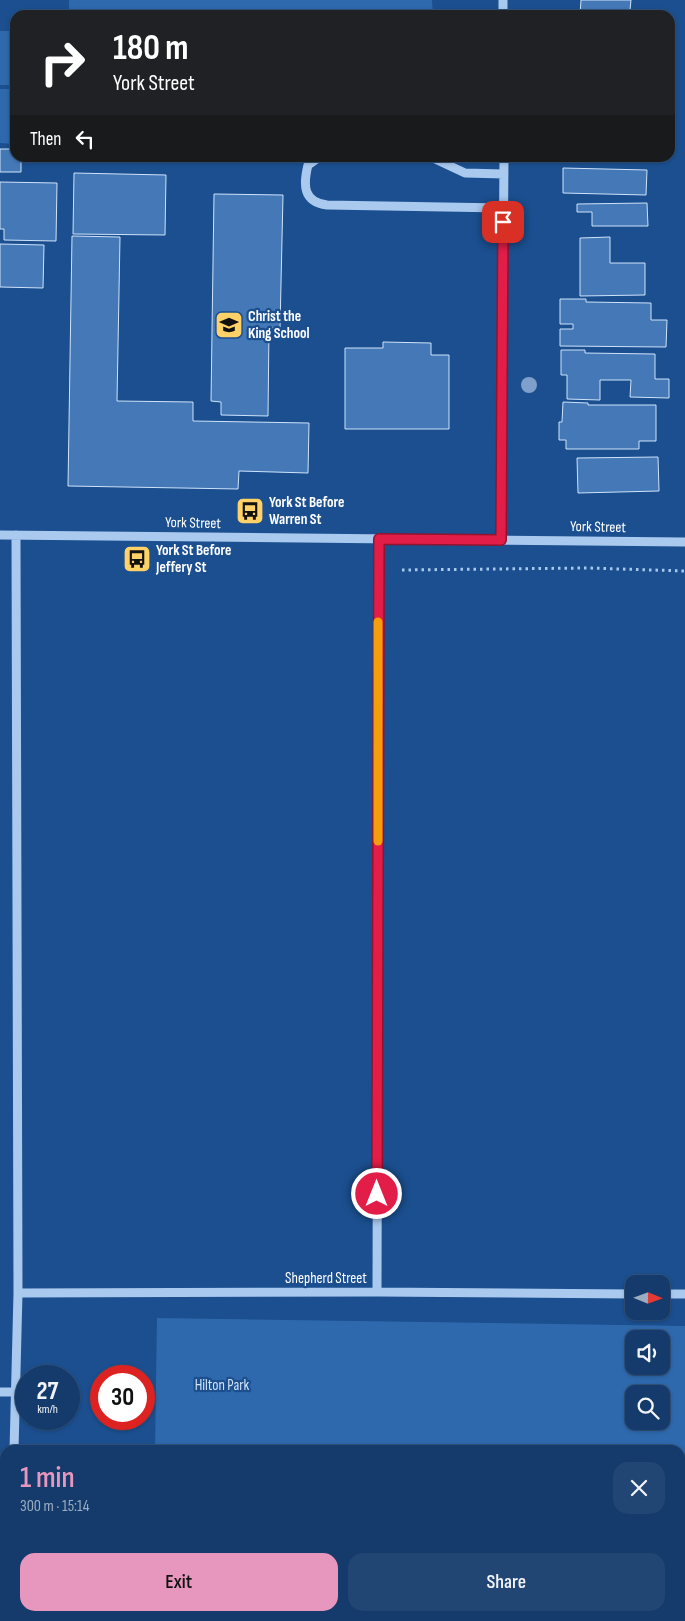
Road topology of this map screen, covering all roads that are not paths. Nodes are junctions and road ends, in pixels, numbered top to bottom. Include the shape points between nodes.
1 (312, 162) edge
2 (441, 162) edge
3 (504, 162) edge
4 (504, 174) junction
5 (503, 208) junction
6 (0, 535) edge
7 (16, 535) junction
8 (379, 539) junction
9 (501, 540) junction
10 (685, 542) edge
11 (377, 1292) junction
12 (18, 1293) junction
13 (625, 1294) edge
14 (670, 1294) edge
15 (685, 1294) edge
16 (16, 1365) edge
17 (0, 1392) edge
18 (15, 1392) joint
19 (14, 1445) edge

1 - 5 street via 308,165 306,182 308,196 316,203
2 - 4 street via 465,173
3 - 4 street
4 - 5 street
5 - 9 street
6 - 7 street, York Street
7 - 8 street, York Street
7 - 12 street
8 - 9 street, York Street
8 - 11 street
9 - 10 street, York Street
11 - 12 street, Shepherd Street
11 - 13 street, Shepherd Street
12 - 16 street
14 - 15 street
17 - 18 street
18 - 19 street

